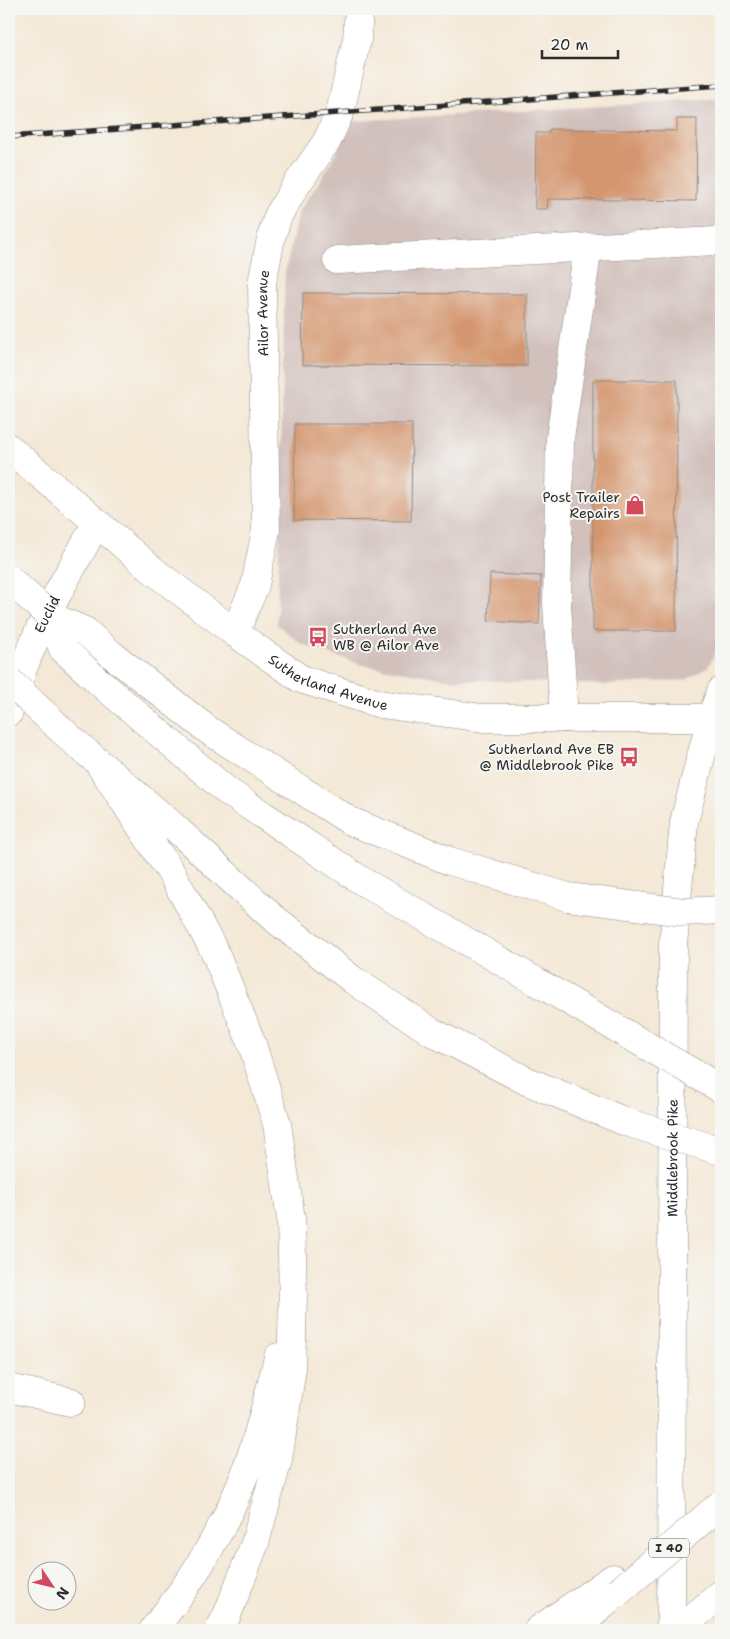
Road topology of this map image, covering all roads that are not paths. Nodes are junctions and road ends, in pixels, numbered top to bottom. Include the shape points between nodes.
1 (359, 9) edge
2 (721, 239) edge
3 (588, 247) junction
4 (337, 260) dead end
5 (9, 448) edge
6 (97, 523) junction
7 (9, 579) edge
8 (50, 616) junction
9 (236, 633) junction
10 (9, 681) edge
11 (721, 691) edge
12 (9, 712) edge
13 (564, 718) junction
14 (716, 718) edge
15 (100, 765) junction
16 (721, 910) edge
17 (721, 1089) edge
18 (721, 1151) edge
19 (294, 1294) junction
20 (9, 1388) edge
21 (71, 1402) dead end
22 (721, 1503) edge
23 (615, 1586) junction
24 (721, 1594) edge
25 (154, 1630) edge
26 (219, 1630) edge
27 (538, 1630) edge
28 (573, 1630) edge
29 (671, 1630) edge
30 (678, 1630) edge

1 - 9 main road, Ailor Avenue via 357,39 340,112 327,141 278,216 262,283 266,530 255,585
2 - 3 main road
3 - 4 main road
3 - 13 main road via 560,438 557,604
5 - 6 main road, Sutherland Avenue
6 - 9 main road, Sutherland Avenue
6 - 12 main road, Euclid via 50,606
7 - 8 main road, bridge
8 - 16 main road, bridge via 85,631 208,730 350,820 450,861 568,897 683,912
8 - 17 main road, bridge via 63,649 227,791 362,881
9 - 13 main road, Sutherland Avenue via 301,679 380,704 483,718
10 - 15 main road, bridge
11 - 14 main road, Middlebrook Pike
13 - 14 main road, Sutherland Avenue
14 - 29 main road, Middlebrook Pike via 684,822 673,945
15 - 18 main road, bridge via 172,825 271,916 353,980 432,1032 527,1081 626,1122
15 - 19 main road via 172,874 215,952 252,1044 277,1124 291,1219
19 - 25 main road via 267,1402 245,1472 218,1531 174,1604
19 - 26 main road via 291,1375 278,1460 255,1543
20 - 21 main road
22 - 23 main road, bridge
23 - 27 main road
23 - 28 main road
24 - 30 main road

